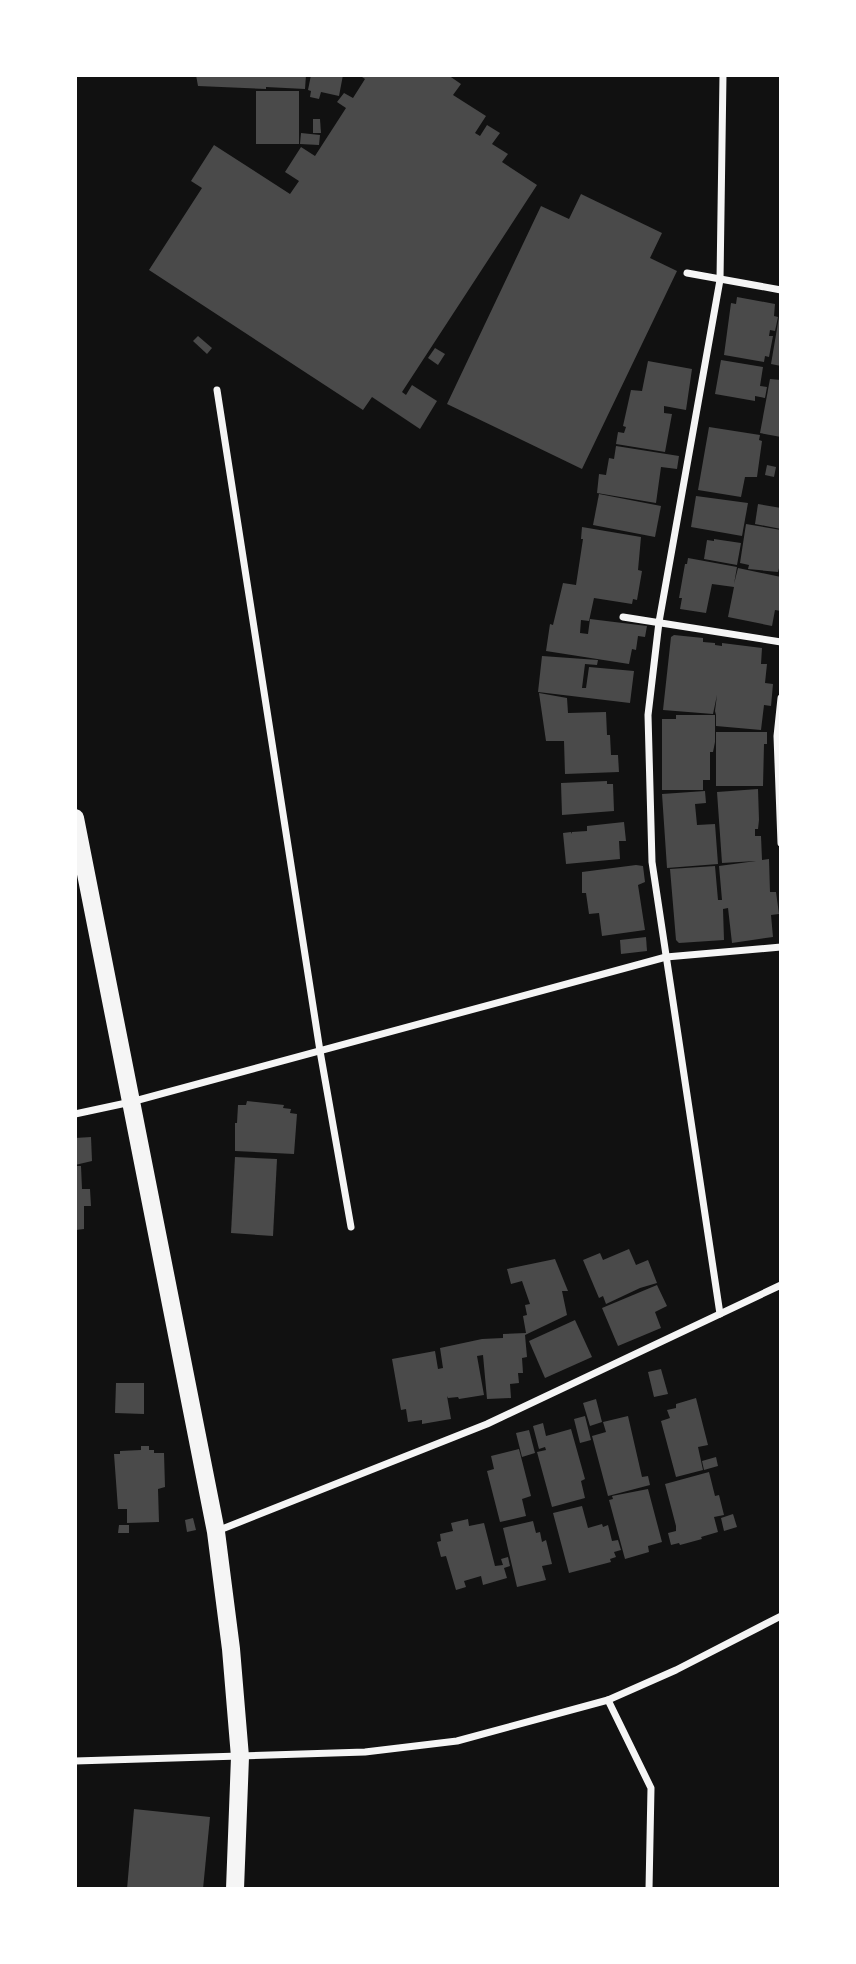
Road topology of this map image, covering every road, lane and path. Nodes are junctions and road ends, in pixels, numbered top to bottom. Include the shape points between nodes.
1 (723, 75) edge
2 (687, 273) dead end
3 (720, 280) junction
4 (781, 290) edge
5 (217, 390) dead end
6 (623, 617) dead end
7 (659, 622) junction
8 (781, 642) edge
9 (781, 698) edge
10 (75, 818) edge
11 (781, 843) edge
12 (781, 947) edge
13 (666, 957) junction
14 (320, 1051) junction
15 (131, 1102) junction
16 (75, 1114) edge
17 (351, 1227) dead end
18 (781, 1285) edge
19 (720, 1314) junction
20 (216, 1532) junction
21 (781, 1616) edge
22 (608, 1700) junction
23 (240, 1756) junction
24 (75, 1761) edge
25 (235, 1889) edge
26 (649, 1889) edge

1 - 3 street
2 - 3 street
3 - 4 street
3 - 7 street
5 - 14 street
6 - 7 street
7 - 8 street
7 - 13 street via 648,715 652,862
9 - 11 street via 777,736
10 - 15 main road
12 - 13 street
13 - 14 street
13 - 19 street
14 - 15 street
14 - 17 street
15 - 16 street
15 - 20 main road
18 - 19 street
19 - 20 street via 487,1424
20 - 23 main road
21 - 22 street
22 - 23 street via 457,1741 365,1752
22 - 26 street via 652,1788
23 - 24 street
23 - 25 main road

